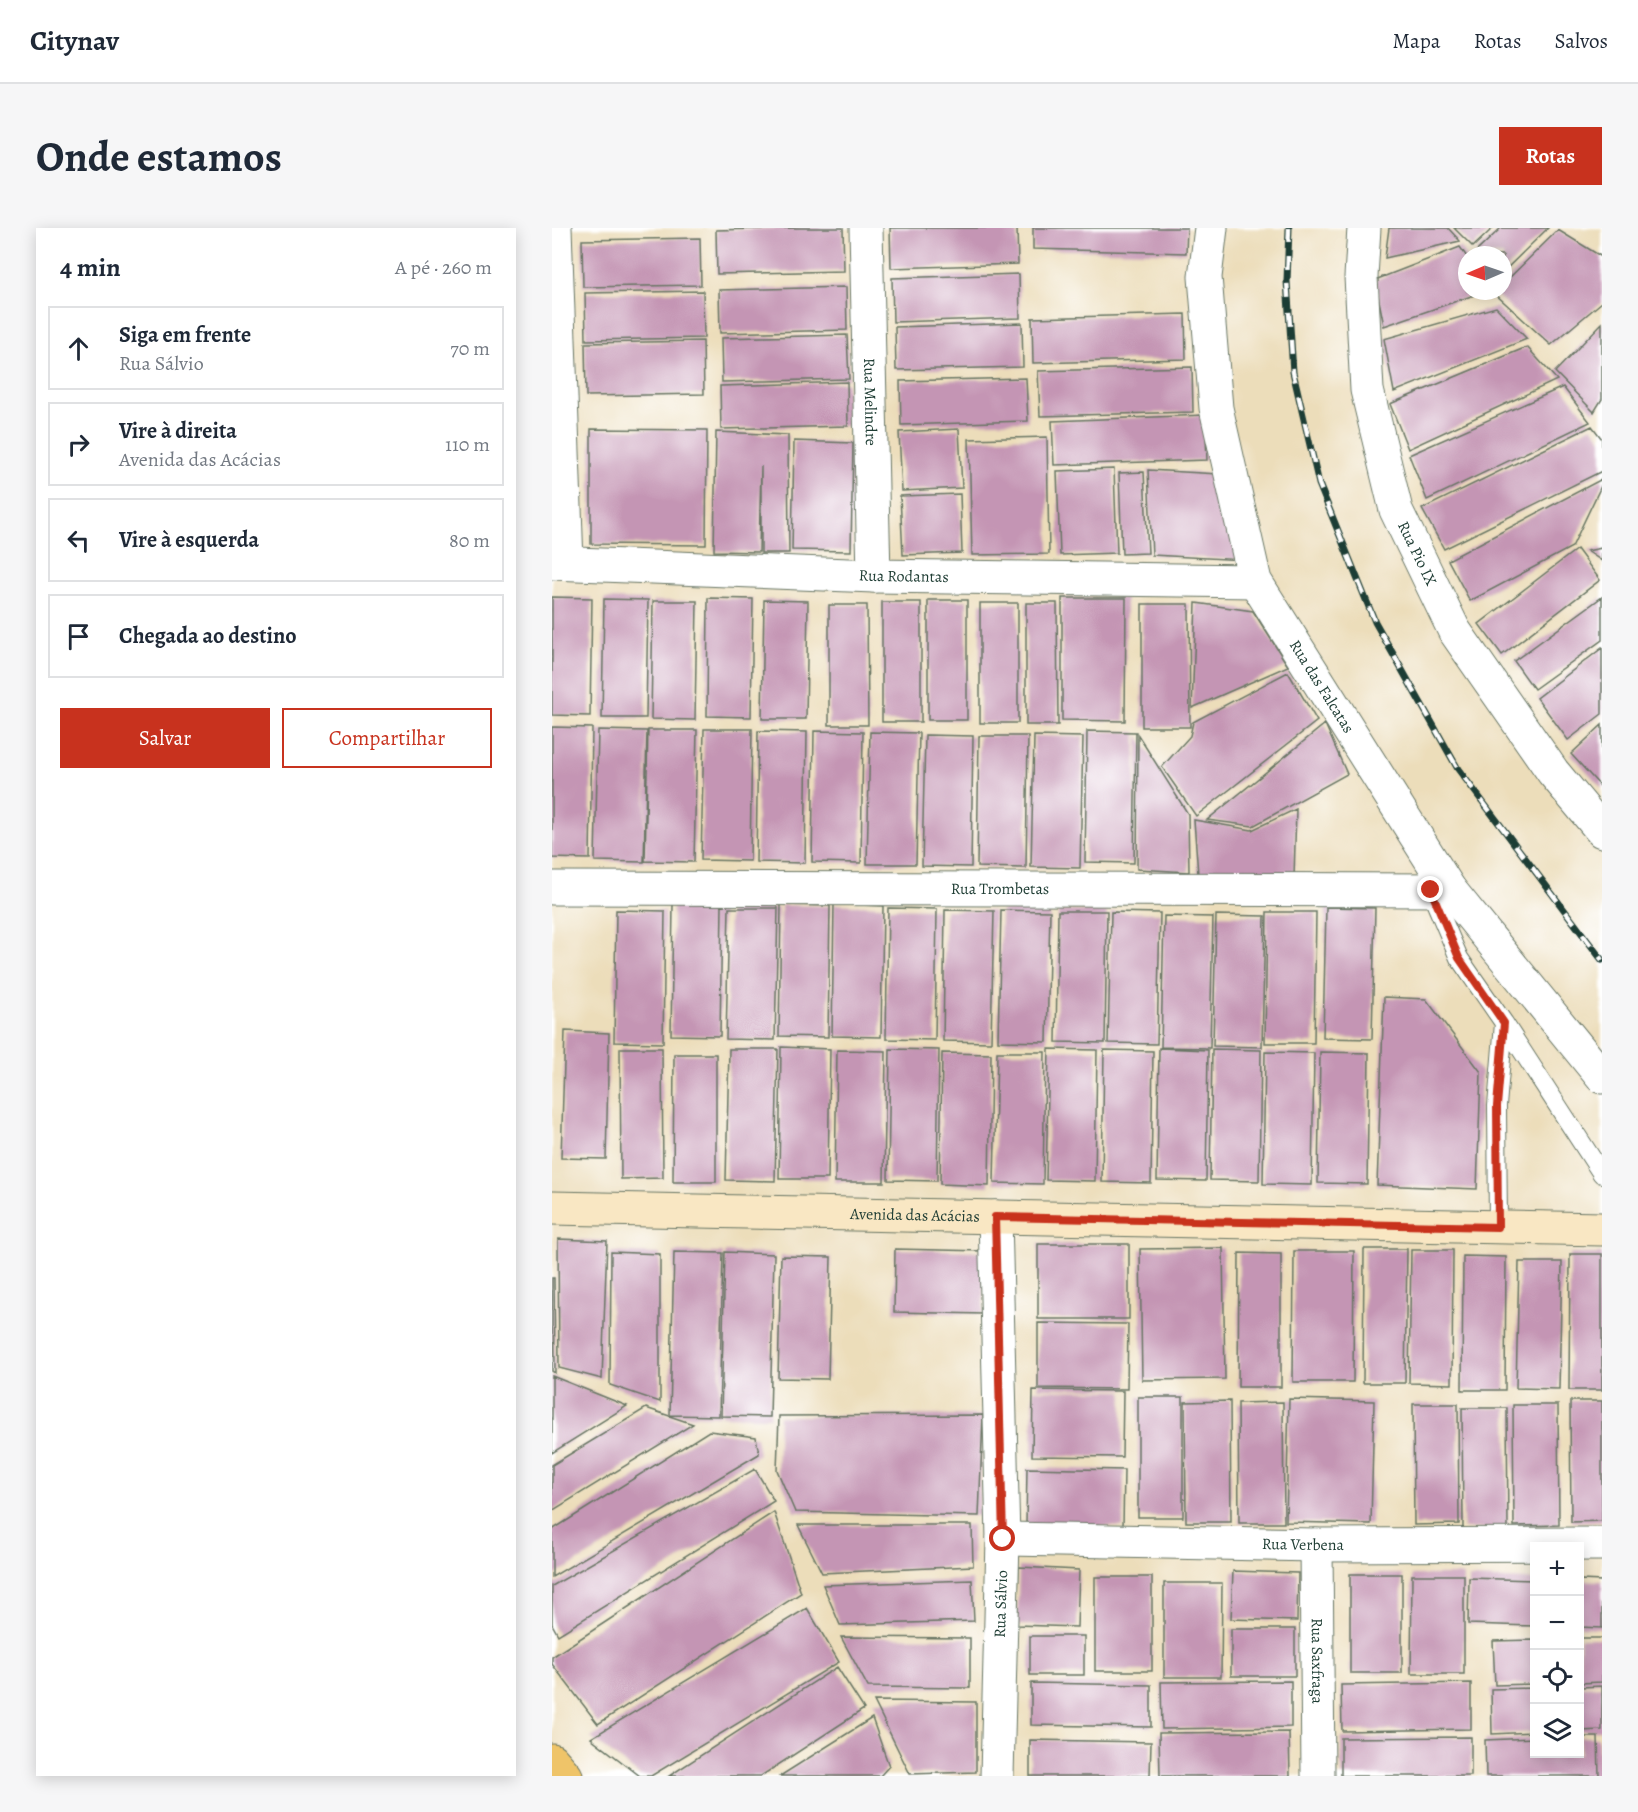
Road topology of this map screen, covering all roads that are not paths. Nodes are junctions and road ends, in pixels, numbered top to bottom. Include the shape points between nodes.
1 (555, 228) edge
2 (866, 228) edge
3 (1211, 228) edge
4 (1364, 228) edge
5 (560, 563) edge
6 (874, 576) junction
7 (1256, 581) junction
8 (1602, 831) edge
9 (552, 888) edge
10 (1441, 890) junction
11 (1504, 1023) junction
12 (1602, 1077) edge
13 (1602, 1174) edge
14 (552, 1208) edge
15 (995, 1217) junction
16 (1498, 1227) junction
17 (1602, 1229) edge
18 (1003, 1539) junction
19 (1602, 1544) edge
20 (1316, 1545) junction
21 (552, 1760) edge
22 (566, 1776) edge
23 (997, 1776) edge
24 (1318, 1776) edge

1 - 5 street
2 - 6 street, Rua Melindre
3 - 7 street, Rua das Falcatas via 1205,277 1216,408
4 - 8 street, Rua Pio IX via 1361,277 1367,390 1396,510 1454,630 1553,772
5 - 6 street, Rua Rodantas
6 - 7 street, Rua Rodantas
7 - 10 street, Rua das Falcatas
9 - 10 street, Rua Trombetas
10 - 11 lane via 1459,958
10 - 12 street, Rua das Falcatas
11 - 13 lane
11 - 16 lane via 1497,1106
14 - 15 main road, Avenida das Acácias
15 - 16 main road, Avenida das Acácias
15 - 18 street, Rua Sálvio
16 - 17 main road, Avenida das Acácias
18 - 20 street, Rua Verbena
18 - 23 street, Rua Sálvio
19 - 20 street, Rua Verbena
20 - 24 street, Rua Saxfraga
21 - 22 main road

